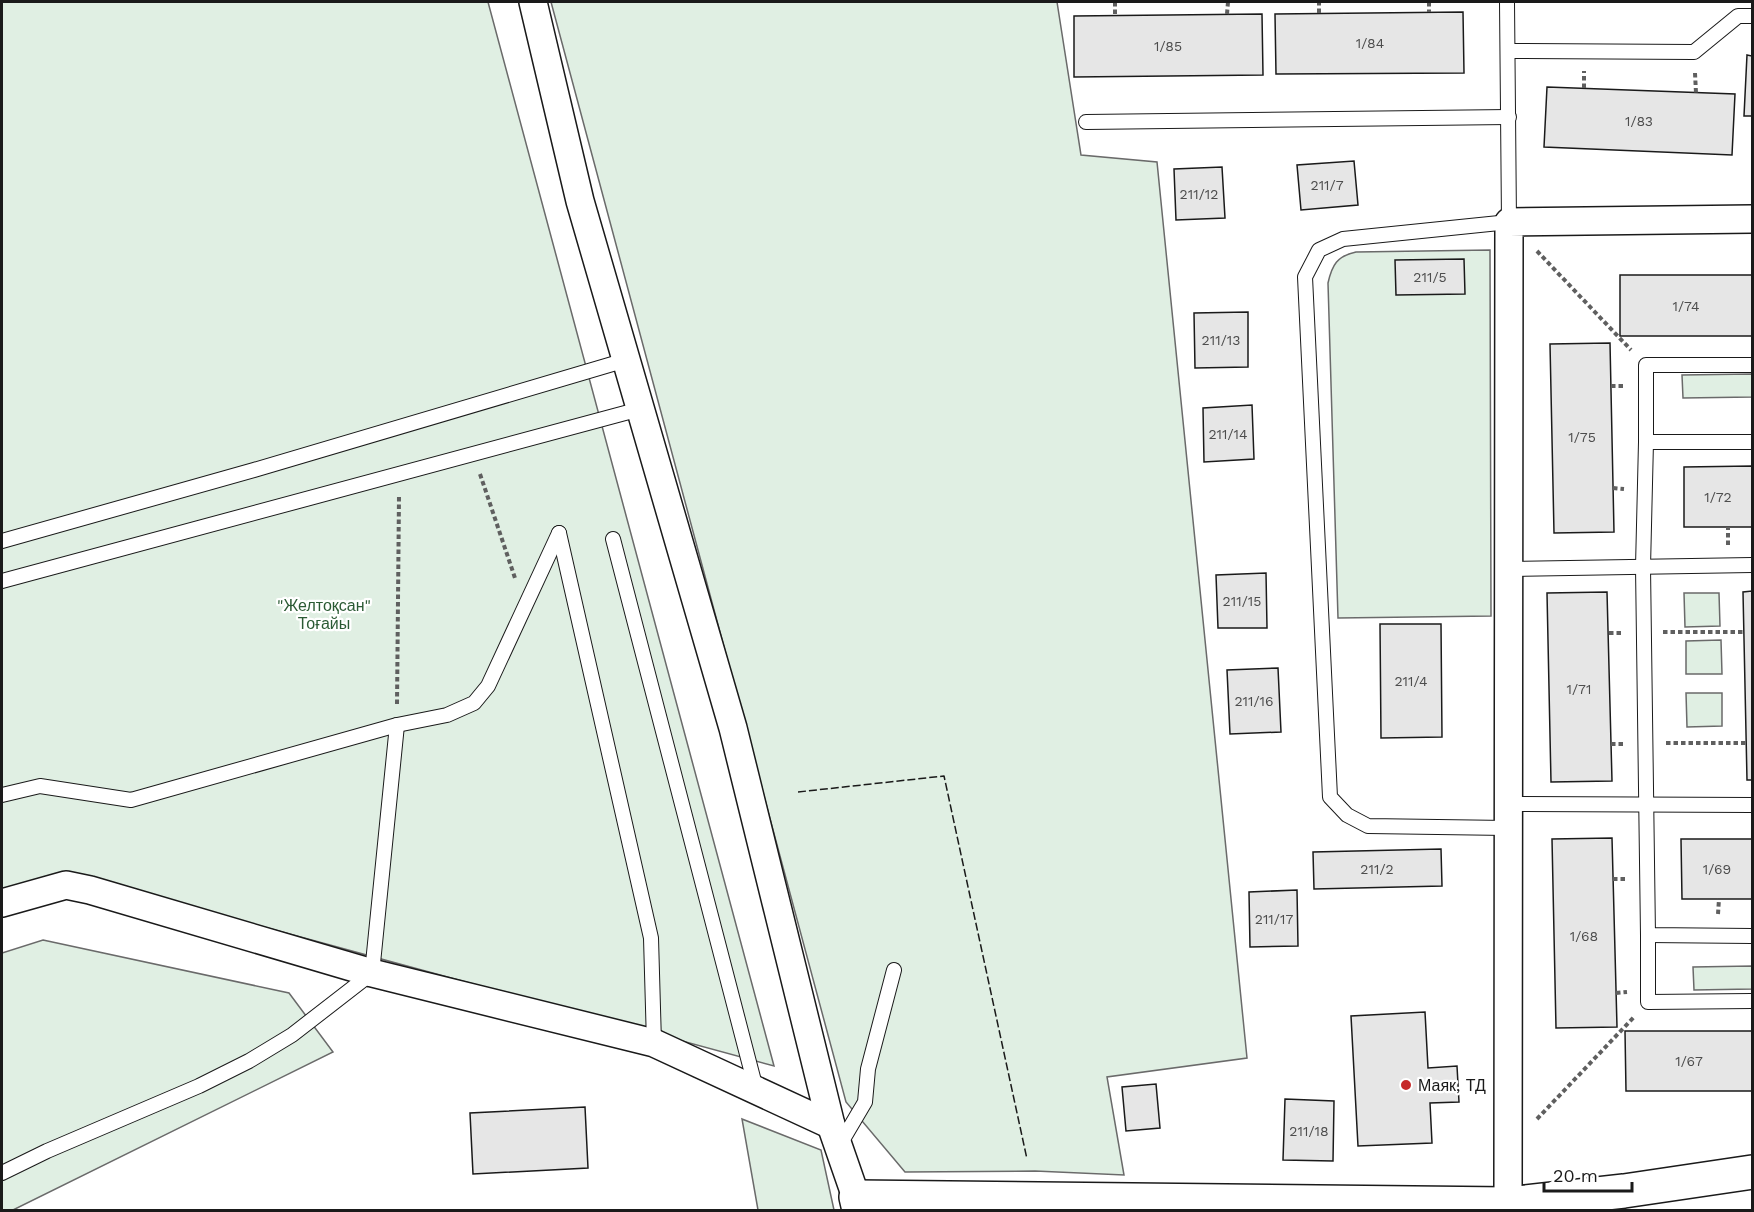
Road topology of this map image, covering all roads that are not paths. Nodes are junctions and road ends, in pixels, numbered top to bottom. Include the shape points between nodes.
1 (533, 2) edge
2 (1507, 2) edge
3 (1752, 16) edge
4 (1508, 51) junction
5 (1509, 117) junction
6 (1086, 122) dead end
7 (1752, 219) edge
8 (1509, 222) junction
9 (626, 360) junction
10 (1752, 365) edge
11 (640, 409) junction
12 (1646, 442) junction
13 (1752, 442) edge
14 (613, 539) dead end
15 (2, 541) edge
16 (1752, 565) edge
17 (1643, 567) junction
18 (1508, 569) junction
19 (2, 581) edge
20 (397, 725) junction
21 (2, 795) edge
22 (1647, 805) junction
23 (1752, 805) edge
24 (1507, 816) junction
25 (2, 903) edge
26 (1648, 936) junction
27 (1752, 936) edge
28 (894, 970) dead end
29 (372, 973) junction
30 (1752, 1001) edge
31 (654, 1043) junction
32 (756, 1089) junction
33 (835, 1136) junction
34 (1752, 1172) edge
35 (2, 1173) edge
36 (858, 1204) edge
37 (1508, 1207) edge

1 - 9 street via 580,201
2 - 4 lane
3 - 4 lane via 1738,16 1694,52
4 - 5 lane
5 - 6 lane
5 - 8 lane
7 - 8 street
8 - 18 street
8 - 24 lane via 1344,239 1319,250 1305,277 1330,797 1347,816 1368,826
9 - 11 street
9 - 15 lane
10 - 12 lane via 1646,365
11 - 19 lane
11 - 33 street via 733,728
12 - 13 lane
12 - 17 lane
14 - 32 lane
16 - 17 lane
17 - 18 lane
17 - 22 lane
18 - 24 street
20 - 21 lane via 131,800 40,786
20 - 29 lane
20 - 31 lane via 447,715 474,703 488,686 559,533 651,938
22 - 23 lane
22 - 24 lane
22 - 26 lane
24 - 37 street
25 - 29 street via 66,885
26 - 27 lane
26 - 30 lane via 1648,1002
28 - 33 lane via 867,1069 865,1102
29 - 31 street
29 - 35 lane via 292,1035 249,1061
31 - 32 street
32 - 33 street
33 - 36 street
34 - 37 street
36 - 37 street

